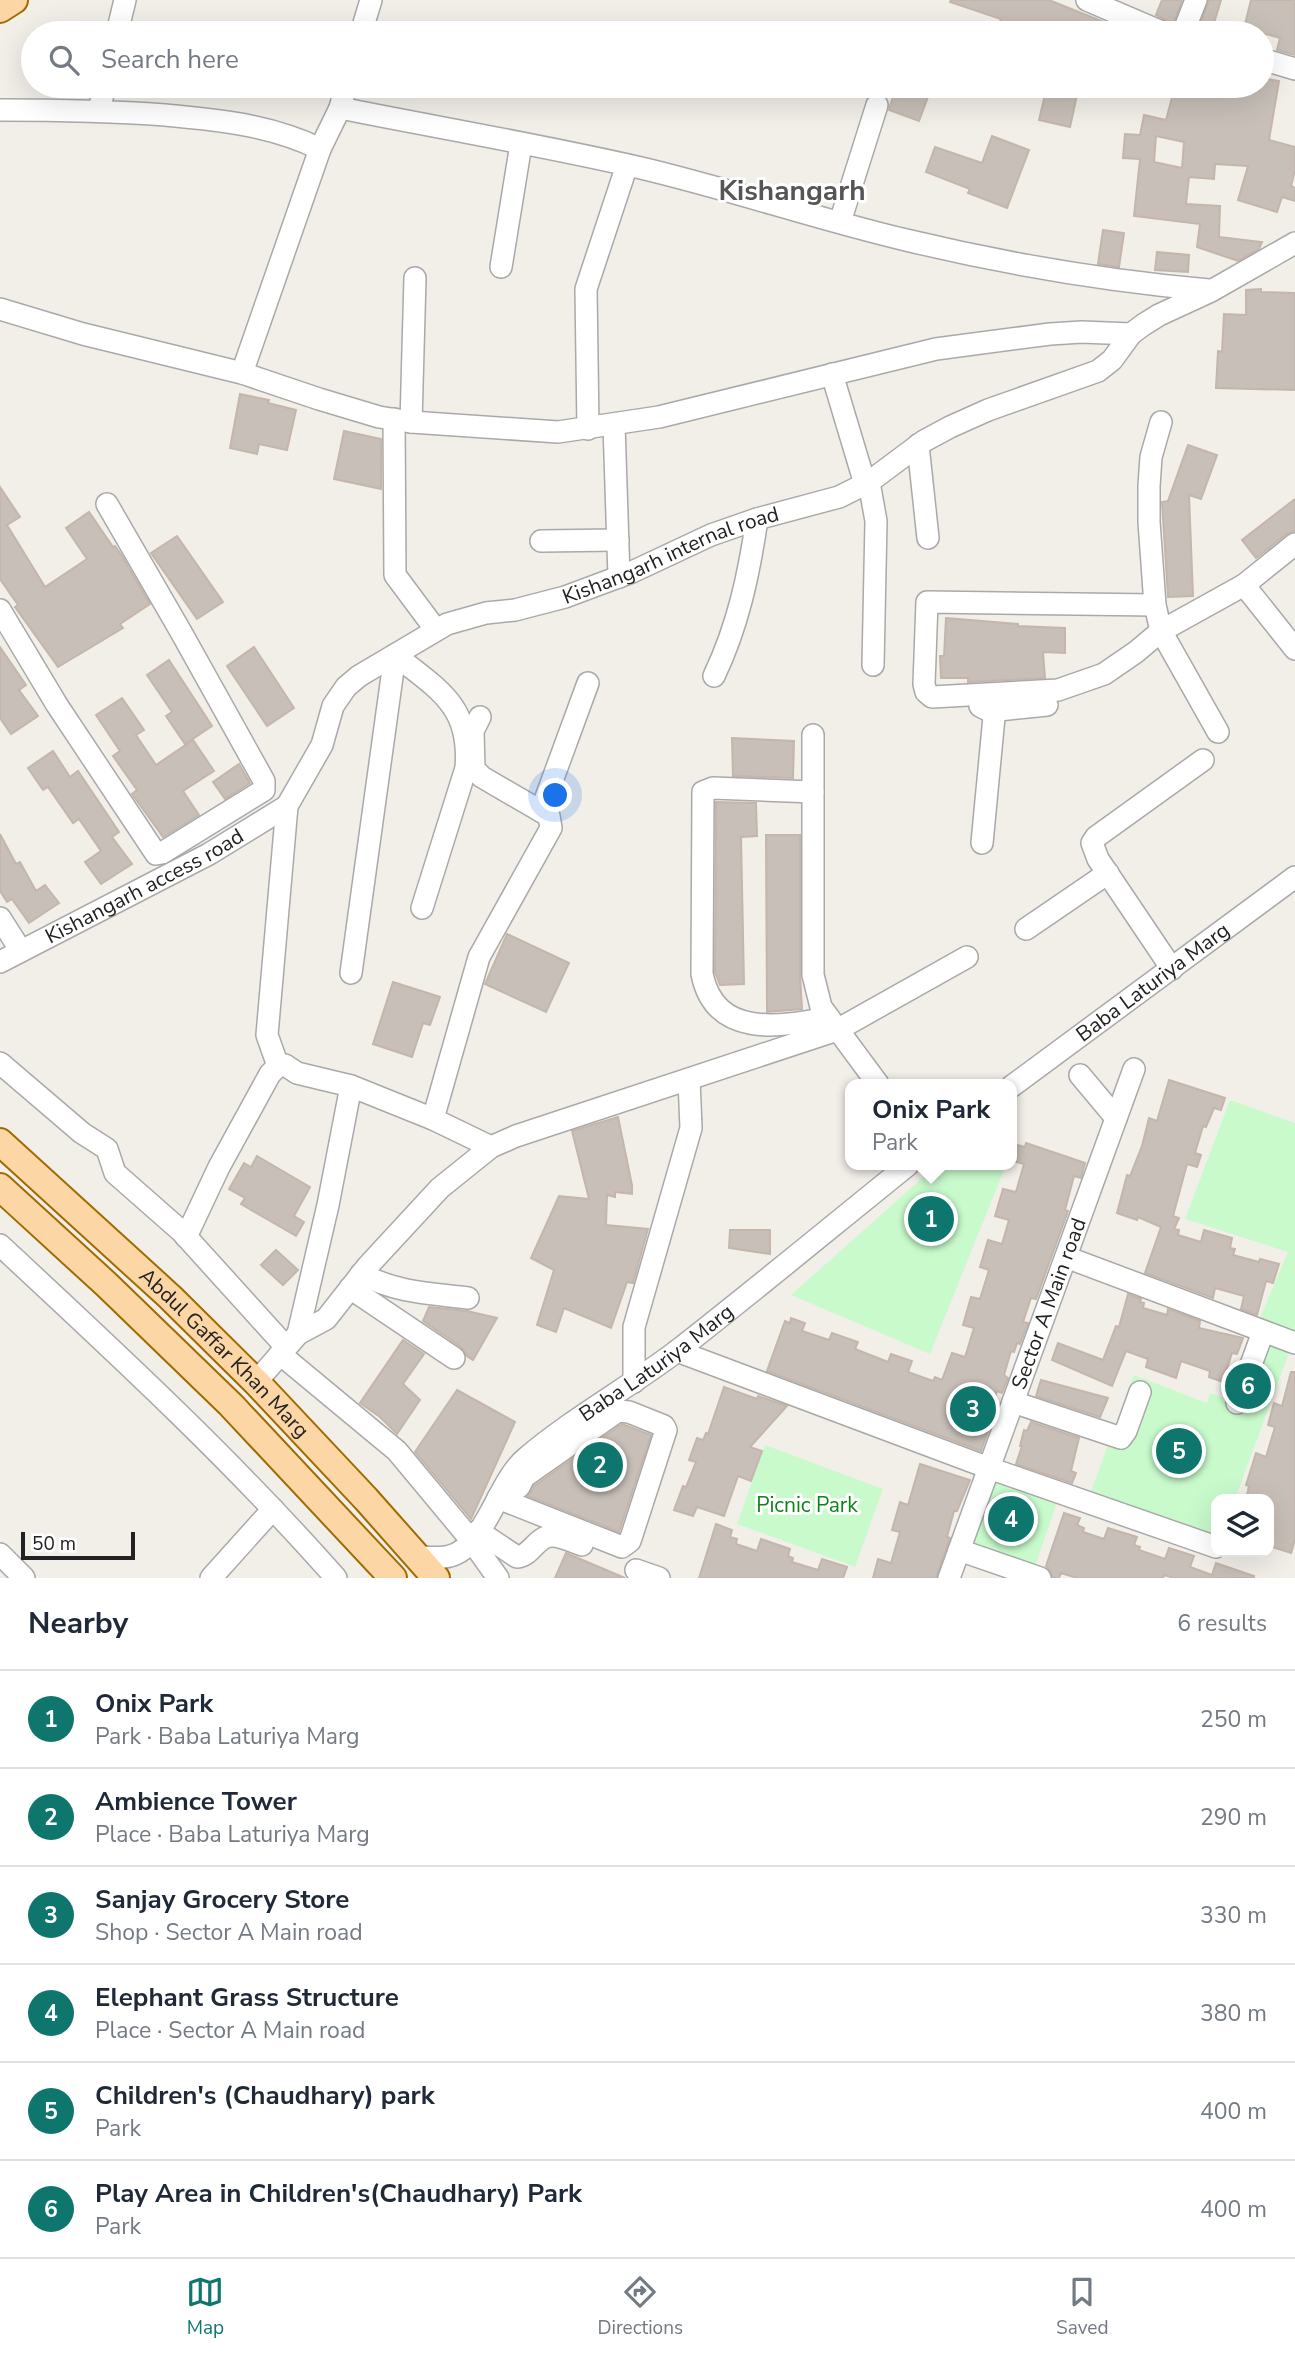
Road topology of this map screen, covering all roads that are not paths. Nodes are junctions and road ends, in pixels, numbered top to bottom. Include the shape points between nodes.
1 (14, 0) edge
2 (125, 0) edge
3 (371, 0) edge
4 (1087, 0) edge
5 (1196, 0) edge
6 (0, 9) edge
7 (120, 21) edge
8 (365, 21) edge
9 (1136, 21) edge
10 (1188, 21) edge
11 (1274, 63) edge
12 (1295, 69) edge
13 (102, 98) edge
14 (343, 98) edge
15 (877, 105) dead end
16 (340, 108) junction
17 (0, 110) edge
18 (99, 110) junction
19 (521, 144) junction
20 (320, 149) junction
21 (627, 165) junction
22 (840, 222) junction
23 (1295, 243) edge
24 (501, 267) dead end
25 (415, 278) dead end
26 (1211, 291) junction
27 (0, 309) edge
28 (1131, 334) junction
29 (242, 373) junction
30 (832, 374) junction
31 (403, 420) junction
32 (1161, 422) dead end
33 (614, 425) junction
34 (588, 429) junction
35 (918, 445) junction
36 (867, 483) junction
37 (111, 512) dead end
38 (757, 519) junction
39 (928, 538) dead end
40 (618, 540) junction
41 (541, 541) dead end
42 (1295, 544) edge
43 (619, 577) junction
44 (1244, 585) junction
45 (1155, 605) junction
46 (0, 610) edge
47 (436, 630) junction
48 (1164, 636) junction
49 (1295, 649) edge
50 (396, 655) junction
51 (873, 665) dead end
52 (714, 676) dead end
53 (588, 683) dead end
54 (936, 706) dead end
55 (990, 711) junction
56 (480, 717) dead end
57 (1218, 732) dead end
58 (813, 735) dead end
59 (1203, 760) dead end
60 (813, 792) junction
61 (287, 806) junction
62 (541, 811) junction
63 (982, 843) dead end
64 (1108, 873) junction
65 (1295, 877) edge
66 (422, 908) dead end
67 (0, 918) edge
68 (1026, 929) dead end
69 (21, 951) junction
70 (967, 957) dead end
71 (0, 962) edge
72 (1172, 969) junction
73 (351, 973) dead end
74 (832, 1024) junction
75 (0, 1063) edge
76 (278, 1066) junction
77 (1134, 1069) dead end
78 (1080, 1075) dead end
79 (874, 1079) edge
80 (689, 1080) junction
81 (1017, 1082) edge
82 (351, 1086) junction
83 (1116, 1118) junction
84 (433, 1119) junction
85 (0, 1142) edge
86 (491, 1147) junction
87 (902, 1170) edge
88 (0, 1187) edge
89 (186, 1237) junction
90 (0, 1245) edge
91 (1066, 1257) junction
92 (355, 1281) junction
93 (468, 1298) dead end
94 (1263, 1332) junction
95 (1295, 1343) edge
96 (288, 1345) junction
97 (677, 1351) junction
98 (454, 1358) dead end
99 (256, 1382) junction
100 (634, 1382) junction
101 (1140, 1392) dead end
102 (1013, 1402) junction
103 (1237, 1403) dead end
104 (613, 1406) junction
105 (989, 1468) junction
106 (505, 1500) junction
107 (273, 1509) junction
108 (475, 1536) junction
109 (1211, 1545) edge
110 (586, 1546) dead end
111 (959, 1550) junction
112 (0, 1555) edge
113 (418, 1557) junction
114 (636, 1570) dead end
115 (24, 1578) edge
116 (211, 1578) edge
117 (336, 1578) edge
118 (393, 1578) edge
119 (436, 1578) edge
120 (498, 1578) edge
121 (659, 1578) edge
122 (949, 1578) edge
123 (1040, 1578) edge

1 - 6 main road
2 - 7 street
3 - 8 street
4 - 9 street
5 - 10 street
11 - 12 street
13 - 18 street
14 - 16 street
15 - 22 street
16 - 19 street
16 - 20 street
17 - 18 street
18 - 20 street via 235,122 281,132
19 - 21 street
19 - 24 street
20 - 29 street
21 - 22 street
21 - 34 street via 586,289
22 - 26 street via 1062,272
23 - 26 street
25 - 31 street
26 - 28 street via 1158,315
27 - 29 street
28 - 30 street via 1082,332 1009,338 936,349
28 - 35 street, Kishangarh internal road via 1112,360 1090,376 988,410
29 - 31 street via 379,417
30 - 33 street
30 - 36 street
31 - 34 street via 558,432
31 - 47 street via 395,575
32 - 45 street via 1149,486
33 - 34 street
33 - 40 street
35 - 36 street, Kishangarh internal road
35 - 39 street
36 - 38 street, Kishangarh internal road via 839,497
36 - 51 street via 876,521
37 - 46 street via 265,787 262,792 156,854 61,712
38 - 43 street, Kishangarh internal road
38 - 52 street via 745,592
40 - 41 street
40 - 43 street
42 - 44 street
43 - 47 street, Kishangarh internal road via 565,597 486,613
44 - 48 street
44 - 49 street
45 - 48 street
45 - 48 street via 927,602 923,684 932,697 1058,690 1104,674
47 - 50 street, Kishangarh internal road
48 - 55 street via 1107,687 1052,705
48 - 57 street
50 - 61 street, Kishangarh internal road via 346,687 332,706 323,745
50 - 66 street via 449,699 457,710 467,750 466,768
50 - 73 street
53 - 62 street
54 - 55 street via 975,705
55 - 63 street via 994,717
56 - 62 street via 473,731 474,769
58 - 60 street
59 - 64 street via 1096,837 1094,851
60 - 74 street via 813,975 816,994
60 - 74 street via 713,788 704,792 702,974 720,1008 748,1024
61 - 69 street, Kishangarh access road via 209,854
61 - 76 street via 267,1035
62 - 84 street via 549,816 551,828 479,957
64 - 68 street
64 - 72 street
65 - 72 street, Baba Laturiya Marg
67 - 69 street
69 - 71 street, Kishangarh access road
70 - 74 street
72 - 81 street, Baba Laturiya Marg
74 - 79 street
74 - 80 street
75 - 89 street via 82,1133 102,1143 115,1173
76 - 82 street
76 - 89 street
77 - 83 street, Sector A Main road
78 - 83 street
80 - 86 street
80 - 100 street via 691,1128 634,1327
82 - 84 street
82 - 96 street via 328,1205
83 - 91 street, Sector A Main road
84 - 86 street
85 - 99 main road, Abdul Gaffar Khan Marg
86 - 92 street via 440,1188
87 - 97 street, Baba Laturiya Marg
88 - 118 main road, Abdul Gaffar Khan Marg via 231,1405
89 - 96 street
90 - 107 street
91 - 94 street
91 - 102 street, Sector A Main road
92 - 93 street
92 - 96 street via 326,1319
92 - 98 street
94 - 95 street
94 - 103 street
96 - 99 street
96 - 108 street via 397,1451
97 - 100 street, Baba Laturiya Marg
97 - 105 street
99 - 113 main road, Abdul Gaffar Khan Marg
100 - 104 street, Baba Laturiya Marg
101 - 102 street via 1121,1438
102 - 105 street, Sector A Main road
104 - 106 street, Baba Laturiya Marg via 547,1441 519,1464 510,1475
104 - 106 street via 666,1430 628,1544 622,1547 596,1538
105 - 109 street
105 - 111 street, Sector A Main road
106 - 108 street, Baba Laturiya Marg
107 - 116 street
107 - 117 street
108 - 110 street via 517,1558 547,1537
108 - 113 street, Baba Laturiya Marg via 450,1556
108 - 120 street
111 - 122 street, Sector A Main road
111 - 123 street
112 - 115 street
113 - 119 main road, Abdul Gaffar Khan Marg
114 - 121 street

